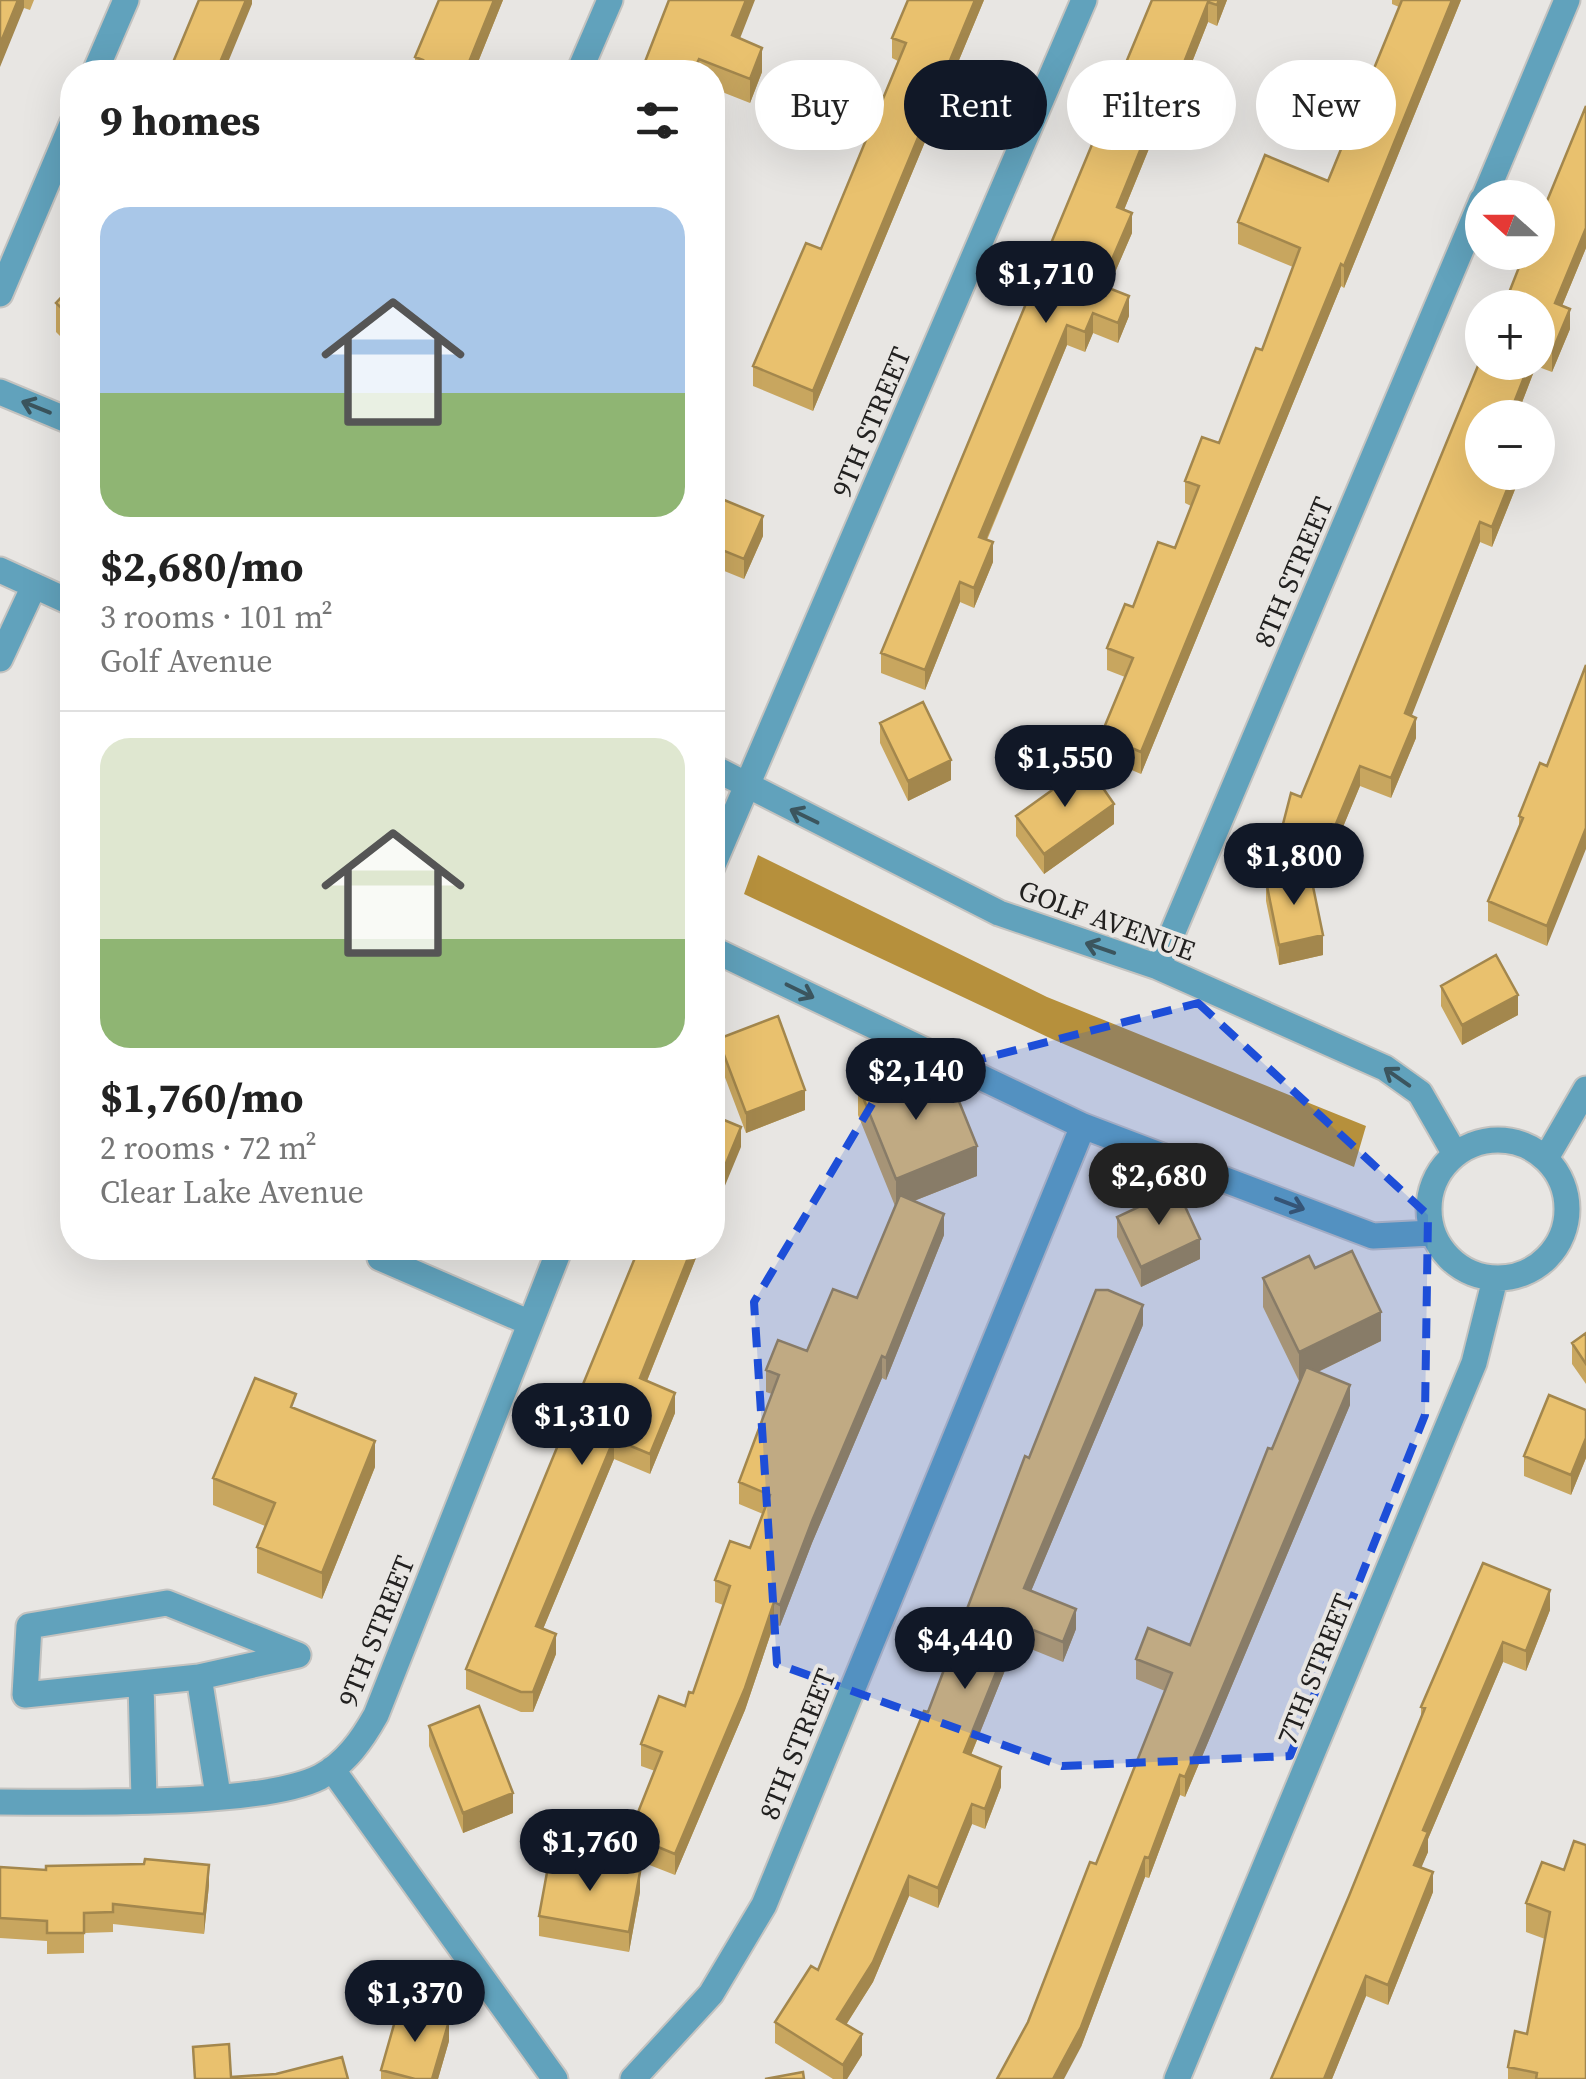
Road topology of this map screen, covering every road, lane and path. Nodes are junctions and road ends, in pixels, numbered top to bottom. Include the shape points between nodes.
1 (126, 0) edge
2 (610, 0) edge
3 (1084, 0) edge
4 (1567, 0) edge
5 (99, 60) edge
6 (585, 60) edge
7 (60, 152) edge
8 (1491, 180) edge
9 (1465, 242) edge
10 (0, 294) edge
11 (0, 392) edge
12 (60, 417) edge
13 (0, 570) edge
14 (34, 586) junction
15 (60, 598) edge
16 (0, 659) edge
17 (725, 775) edge
18 (748, 788) junction
19 (725, 838) edge
20 (725, 954) edge
21 (1158, 968) junction
22 (1586, 1090) edge
23 (1083, 1126) junction
24 (1455, 1154) junction
25 (1546, 1158) junction
26 (1432, 1233) junction
27 (1574, 1239) edge
28 (385, 1260) edge
29 (555, 1260) edge
30 (1495, 1279) junction
31 (530, 1323) junction
32 (198, 1677) junction
33 (141, 1683) junction
34 (332, 1769) junction
35 (218, 1795) junction
36 (144, 1799) junction
37 (0, 1802) edge
38 (555, 2079) edge
39 (633, 2079) edge
40 (1177, 2079) edge

1 - 5 street
2 - 6 street
3 - 18 street, 9TH STREET
4 - 8 street, 8TH STREET
7 - 10 street
9 - 21 street, 8TH STREET
12 -> 11 street
13 - 14 street
14 - 15 street
14 - 16 street
17 - 18 street, GOLF AVENUE
18 - 19 street, 9TH STREET
21 -> 18 street, GOLF AVENUE via 1000,913
20 -> 23 street
24 -> 21 street, GOLF AVENUE via 1420,1093 1385,1068
22 - 25 street
23 -> 26 street via 1373,1236
23 - 39 street, 8TH STREET via 764,1906 711,1994
24 - 25 street via 1492,1139 1530,1146
24 - 26 street via 1431,1190
25 - 27 street via 1566,1194
26 - 30 street via 1457,1265
27 - 30 street via 1536,1268
28 - 31 street
29 - 31 street, 9TH STREET
30 - 40 street, 7TH STREET via 1474,1362
31 - 34 street, 9TH STREET via 376,1716
32 - 33 street
32 - 33 street via 298,1655 167,1603 29,1626 26,1695
32 - 35 street
33 - 36 street
34 - 35 street, 9TH STREET via 295,1786
34 - 38 street
35 - 36 street, 9TH STREET
36 - 37 street, 9TH STREET

